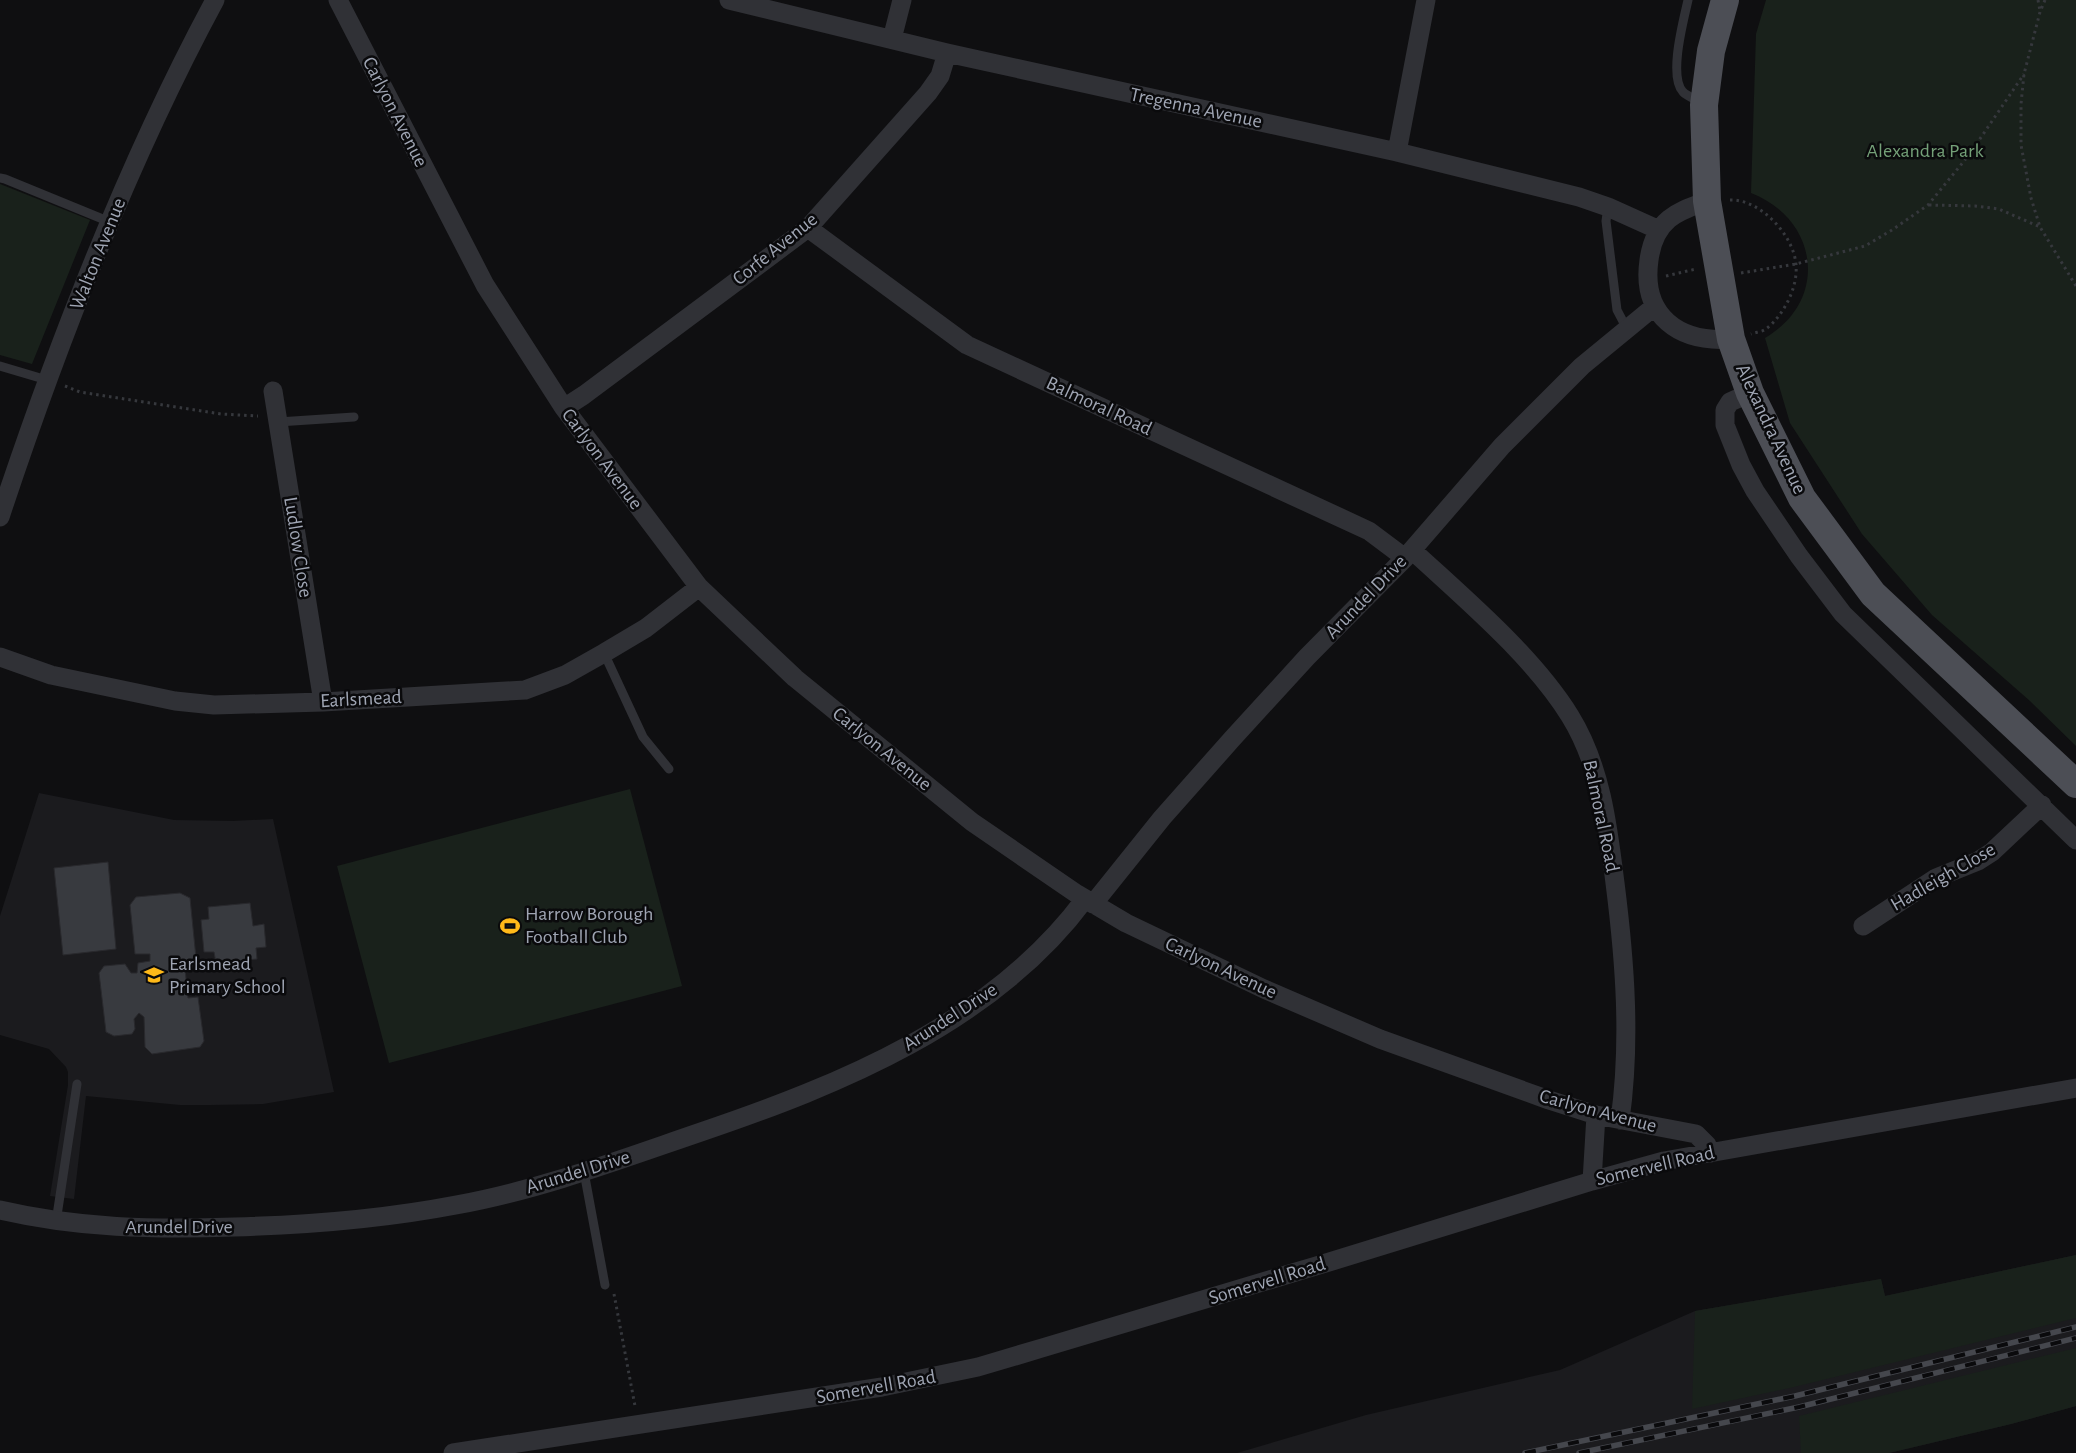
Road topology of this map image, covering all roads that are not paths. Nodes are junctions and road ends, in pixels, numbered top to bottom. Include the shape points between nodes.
1 (215, 0) edge
2 (338, 0) edge
3 (730, 0) edge
4 (902, 0) edge
5 (1426, 0) edge
6 (1688, 0) edge
7 (1725, 0) edge
8 (892, 39) junction
9 (947, 53) junction
10 (1704, 105) junction
11 (1397, 152) junction
12 (0, 178) edge
13 (1707, 201) junction
14 (1608, 207) junction
15 (110, 222) junction
16 (808, 228) junction
17 (1659, 230) junction
18 (1655, 306) junction
19 (1627, 329) junction
20 (1731, 339) junction
21 (0, 366) edge
22 (47, 380) junction
23 (273, 391) dead end
24 (1750, 393) junction
25 (564, 408) junction
26 (354, 417) dead end
27 (277, 420) junction
28 (0, 517) edge
29 (1409, 554) junction
30 (699, 587) junction
31 (604, 653) junction
32 (0, 657) edge
33 (323, 702) junction
34 (669, 769) dead end
35 (2076, 784) edge
36 (2042, 805) junction
37 (2076, 840) edge
38 (1089, 902) junction
39 (1863, 926) dead end
40 (77, 1084) dead end
41 (2076, 1088) edge
42 (1596, 1114) junction
43 (1620, 1120) junction
44 (1710, 1153) junction
45 (584, 1172) junction
46 (1592, 1180) junction
47 (0, 1210) edge
48 (56, 1222) junction
49 (606, 1285) road end
50 (453, 1453) edge

1 - 15 street, Walton Avenue via 187,52
2 - 25 street, Carlyon Avenue via 485,285
3 - 8 street, Tregenna Avenue
4 - 8 street
5 - 11 street
6 - 10 lane via 1676,60 1678,82 1682,92
7 - 10 main road, Alexandra Avenue via 1710,51
8 - 9 street, Tregenna Avenue
9 - 11 street, Tregenna Avenue
9 - 16 street, Corfe Avenue via 940,76 928,93
10 - 13 main road, Alexandra Avenue
11 - 14 street, Tregenna Avenue
12 - 15 lane
13 - 17 street via 1679,212
13 - 20 main road, Alexandra Avenue
14 - 17 street, Tregenna Avenue
14 - 19 lane via 1606,221 1617,310
15 - 22 street, Walton Avenue
16 - 25 street, Corfe Avenue
16 - 29 street, Balmoral Road via 967,345 1369,531
17 - 18 street via 1649,256 1648,280
18 - 19 street, Arundel Drive
18 - 20 street via 1677,329 1695,338
19 - 29 street, Arundel Drive via 1582,366 1530,416
20 - 24 main road, Alexandra Avenue
21 - 22 lane
22 - 28 street, Walton Avenue
23 - 27 street, Ludlow Close
24 - 35 main road, Alexandra Avenue via 1802,498 1873,594
24 - 36 street via 1730,402 1724,410 1725,425 1755,491 1799,556 1843,614
25 - 30 street, Carlyon Avenue
26 - 27 lane
27 - 33 street, Ludlow Close
29 - 38 street, Arundel Drive via 1307,657
29 - 43 street, Balmoral Road via 1503,637 1543,679 1571,717 1589,754 1608,826 1621,935 1626,1068
30 - 31 street, Earlsmead via 646,628
30 - 38 street, Carlyon Avenue via 795,678 964,816
31 - 33 street, Earlsmead via 565,675 525,690
31 - 34 lane via 643,737
32 - 33 street, Earlsmead via 51,675 175,701 214,705
36 - 37 street
36 - 39 street, Hadleigh Close via 1992,852 1925,884
38 - 42 street, Carlyon Avenue via 1264,989 1380,1039
38 - 45 street, Arundel Drive via 1029,961 968,1008 900,1050 772,1107
40 - 48 lane
41 - 44 street, Somervell Road
42 - 43 street, Carlyon Avenue
42 - 46 street
43 - 44 street, Carlyon Avenue via 1696,1134 1707,1144
44 - 46 street, Somervell Road
45 - 48 street, Arundel Drive via 457,1205 303,1225 180,1229
45 - 49 lane
46 - 50 street, Somervell Road via 978,1366 882,1387
47 - 48 street, Arundel Drive

